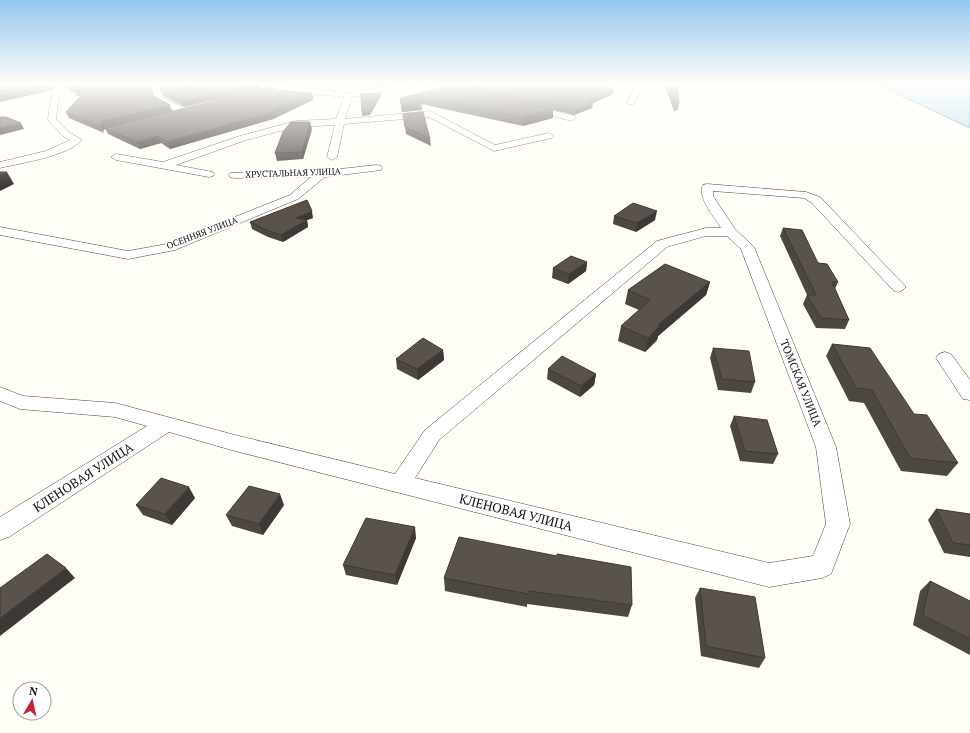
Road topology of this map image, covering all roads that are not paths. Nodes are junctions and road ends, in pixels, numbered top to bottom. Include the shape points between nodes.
1 (52, 118) edge
2 (341, 118) edge
3 (383, 118) edge
4 (438, 118) edge
5 (340, 122) junction
6 (549, 136) dead end
7 (116, 157) dead end
8 (332, 157) dead end
9 (0, 166) edge
10 (163, 166) junction
11 (377, 168) dead end
12 (209, 174) dead end
13 (322, 174) junction
14 (234, 175) dead end
15 (0, 231) edge
16 (730, 232) junction
17 (898, 287) dead end
18 (945, 358) dead end
19 (0, 393) edge
20 (970, 394) edge
21 (166, 424) junction
22 (400, 484) junction
23 (838, 524) joint
24 (0, 530) edge

1 - 9 street via 66,134 77,140 56,151
2 - 5 street
3 - 5 street
4 - 6 street via 494,148
5 - 8 street
5 - 10 street via 296,124 243,138
7 - 10 street
10 - 12 street
11 - 13 street, ХРУСТАЛЬНАЯ УЛИЦА
13 - 14 street, ХРУСТАЛЬНАЯ УЛИЦА
13 - 15 street, ОСЕННЯЯ УЛИЦА via 294,197 170,247 128,255
16 - 17 street via 707,196 707,187 806,195 816,200
16 - 22 street via 706,232 662,244 432,435
16 - 23 street, ТОМСКАЯ УЛИЦА via 747,247 826,447
18 - 20 street
19 - 21 street, КЛЕНОВАЯ УЛИЦА via 20,402 115,410
21 - 22 street, КЛЕНОВАЯ УЛИЦА
21 - 24 street, КЛЕНОВАЯ УЛИЦА
22 - 23 street, КЛЕНОВАЯ УЛИЦА via 769,576 822,566

